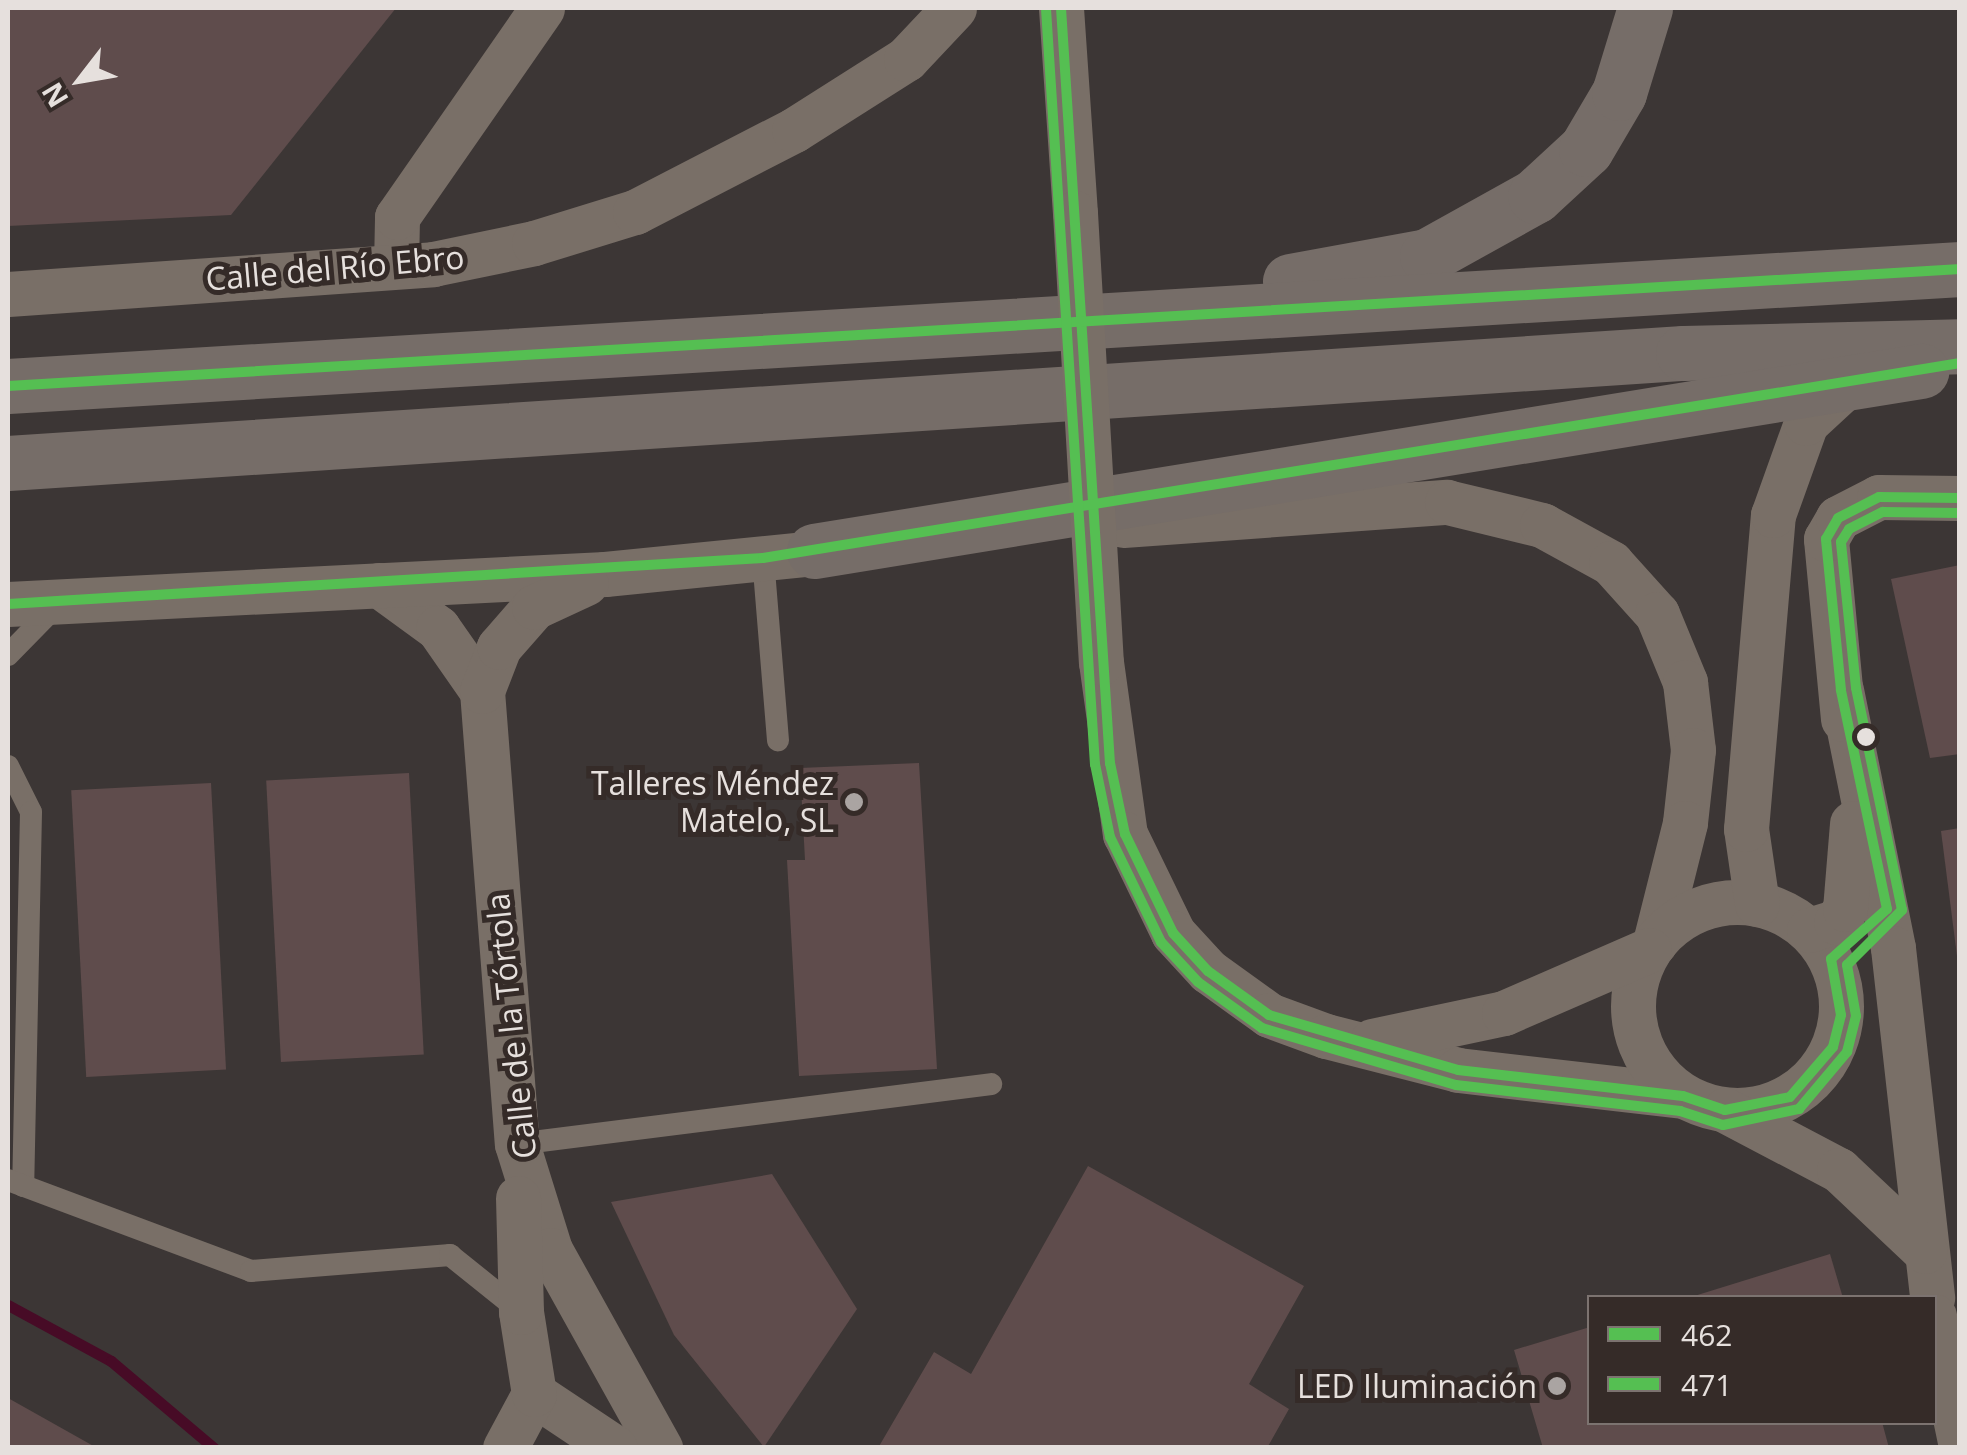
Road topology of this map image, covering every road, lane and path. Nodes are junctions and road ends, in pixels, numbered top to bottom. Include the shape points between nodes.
1 (542, 8) edge
2 (954, 8) edge
3 (1061, 8) edge
4 (1645, 8) edge
5 (396, 266) junction
6 (1960, 269) edge
7 (8, 294) edge
8 (1061, 318) junction
9 (1960, 346) edge
10 (1960, 363) edge
11 (8, 386) edge
12 (1846, 388) junction
13 (8, 462) edge
14 (1960, 498) edge
15 (788, 555) junction
16 (605, 574) junction
17 (379, 585) junction
18 (60, 602) junction
19 (8, 604) edge
20 (8, 655) edge
21 (1841, 690) junction
22 (482, 692) junction
23 (778, 740) dead end
24 (8, 766) edge
25 (1757, 904) junction
26 (1887, 910) junction
27 (1652, 946) junction
28 (1825, 953) junction
29 (1368, 1042) junction
30 (991, 1084) dead end
31 (1683, 1096) junction
32 (1725, 1110) junction
33 (1909, 1119) junction
34 (517, 1144) junction
35 (15, 1183) edge
36 (1925, 1251) junction
37 (1932, 1295) edge
38 (521, 1312) junction
39 (1937, 1330) edge
40 (534, 1394) junction
41 (1960, 1441) edge
42 (504, 1448) edge
43 (615, 1448) edge
44 (660, 1448) edge

1 - 5 street via 398,217
2 - 5 street, Calle del Río Ebro via 906,59 794,130 635,212 534,243
3 - 29 street, bridge via 1101,662 1125,834 1173,933 1208,971 1269,1015
4 - 8 highway via 1619,94 1586,150 1480,232 1427,256
5 - 7 street, Calle del Río Ebro
6 - 8 highway
8 - 11 highway
9 - 13 highway via 1683,353
10 - 12 highway
12 - 15 highway
12 - 25 street via 1806,423 1773,515 1746,830
14 - 21 street via 1879,496 1838,518 1823,563
15 - 16 street
15 - 23 lane
15 - 27 street via 1448,502 1542,525 1611,562 1657,614 1685,682 1693,750 1685,823
16 - 17 street
16 - 22 street, Calle de la Tórtola via 534,607 499,648
17 - 18 street
17 - 22 street via 438,628
18 - 19 street
18 - 20 lane
21 - 26 street
21 - 28 street via 1853,874
22 - 34 street, Calle de la Tórtola
24 - 35 lane via 32,812
25 - 27 street via 1700,908
25 - 28 street
26 - 28 street
26 - 33 street
27 - 29 street via 1504,1013
27 - 31 street via 1636,980 1640,1046
28 - 32 street via 1841,1015 1816,1076 1790,1097
28 - 33 street via 1874,998 1890,1024
29 - 31 street via 1458,1070
30 - 34 lane
31 - 32 street
32 - 36 street via 1838,1170
33 - 36 street
34 - 38 street
34 - 44 street, Calle de la Tórtola via 550,1250
35 - 38 lane via 252,1271 450,1255
36 - 37 street
38 - 40 street
39 - 41 street
40 - 42 street
40 - 43 street

